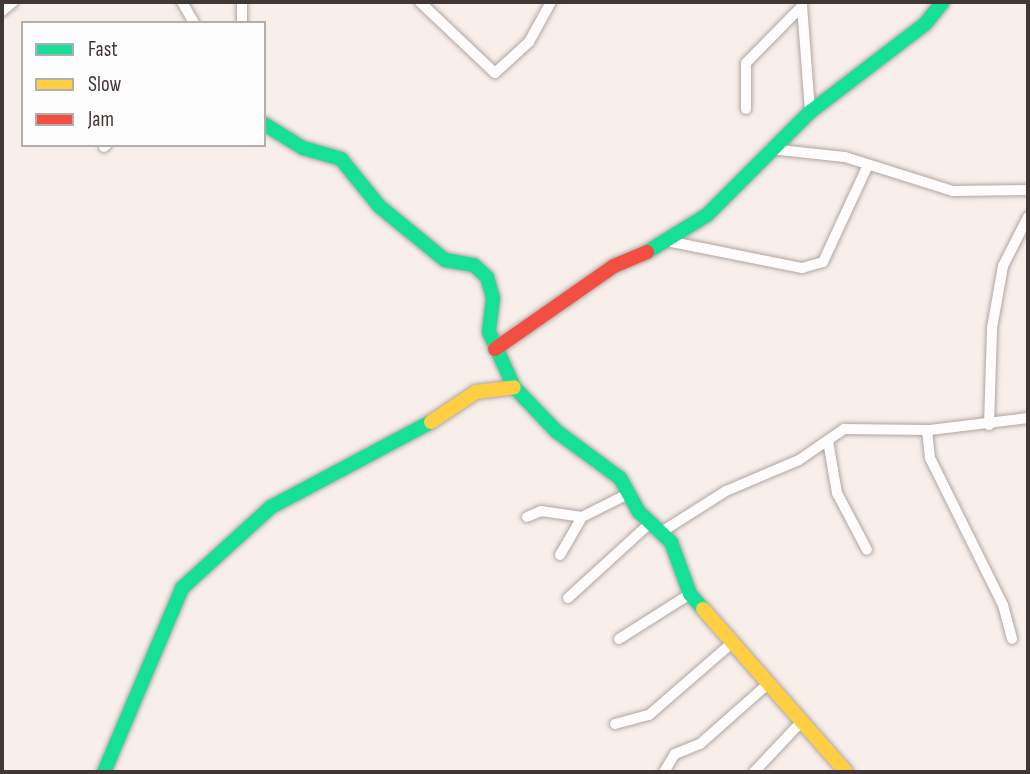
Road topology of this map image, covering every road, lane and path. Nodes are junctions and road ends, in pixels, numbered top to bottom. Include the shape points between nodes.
1 (13, 2) edge
2 (182, 2) edge
3 (242, 2) edge
4 (420, 2) edge
5 (551, 2) edge
6 (943, 2) edge
7 (802, 4) edge
8 (2, 11) edge
9 (193, 21) edge
10 (242, 21) edge
11 (746, 109) dead end
12 (810, 112) junction
13 (266, 125) edge
14 (769, 149) junction
15 (867, 165) junction
16 (1028, 190) edge
17 (1028, 217) edge
18 (672, 242) junction
19 (495, 349) junction
20 (514, 387) junction
21 (1028, 418) edge
22 (989, 425) junction
23 (927, 430) junction
24 (828, 441) junction
25 (630, 493) junction
26 (527, 517) dead end
27 (582, 517) junction
28 (650, 523) junction
29 (663, 531) junction
30 (867, 550) dead end
31 (560, 555) dead end
32 (690, 594) junction
33 (568, 598) dead end
34 (619, 639) dead end
35 (1012, 639) dead end
36 (733, 642) junction
37 (769, 683) junction
38 (803, 720) junction
39 (615, 723) dead end
40 (104, 772) edge
41 (664, 772) edge
42 (754, 772) edge
43 (846, 772) edge

1 - 8 street
2 - 9 street
3 - 10 street
4 - 5 street via 495,73 529,42
6 - 12 street via 925,24
7 - 11 street via 746,63
7 - 12 street
12 - 14 street
13 - 19 street via 303,148 341,159 379,206 445,260 474,265 488,277
14 - 15 street
14 - 18 street via 727,197
15 - 16 street via 953,191
15 - 18 street via 823,262 802,268
17 - 22 street via 1003,266 992,327
18 - 19 street via 614,265
19 - 20 street
20 - 25 street
20 - 40 street via 476,391 426,426 271,508 202,568 169,611
21 - 22 street
22 - 23 street
23 - 24 street via 844,429
23 - 35 street via 930,458 1003,605
24 - 29 street via 726,491
24 - 30 street via 837,493
25 - 27 street
25 - 28 street
26 - 27 street via 541,511
27 - 31 street
28 - 29 street
28 - 33 street
29 - 32 street
32 - 34 street
32 - 36 street
36 - 37 street
36 - 39 street via 649,715
37 - 38 street
37 - 41 street via 700,744 674,754
38 - 42 street
38 - 43 street

